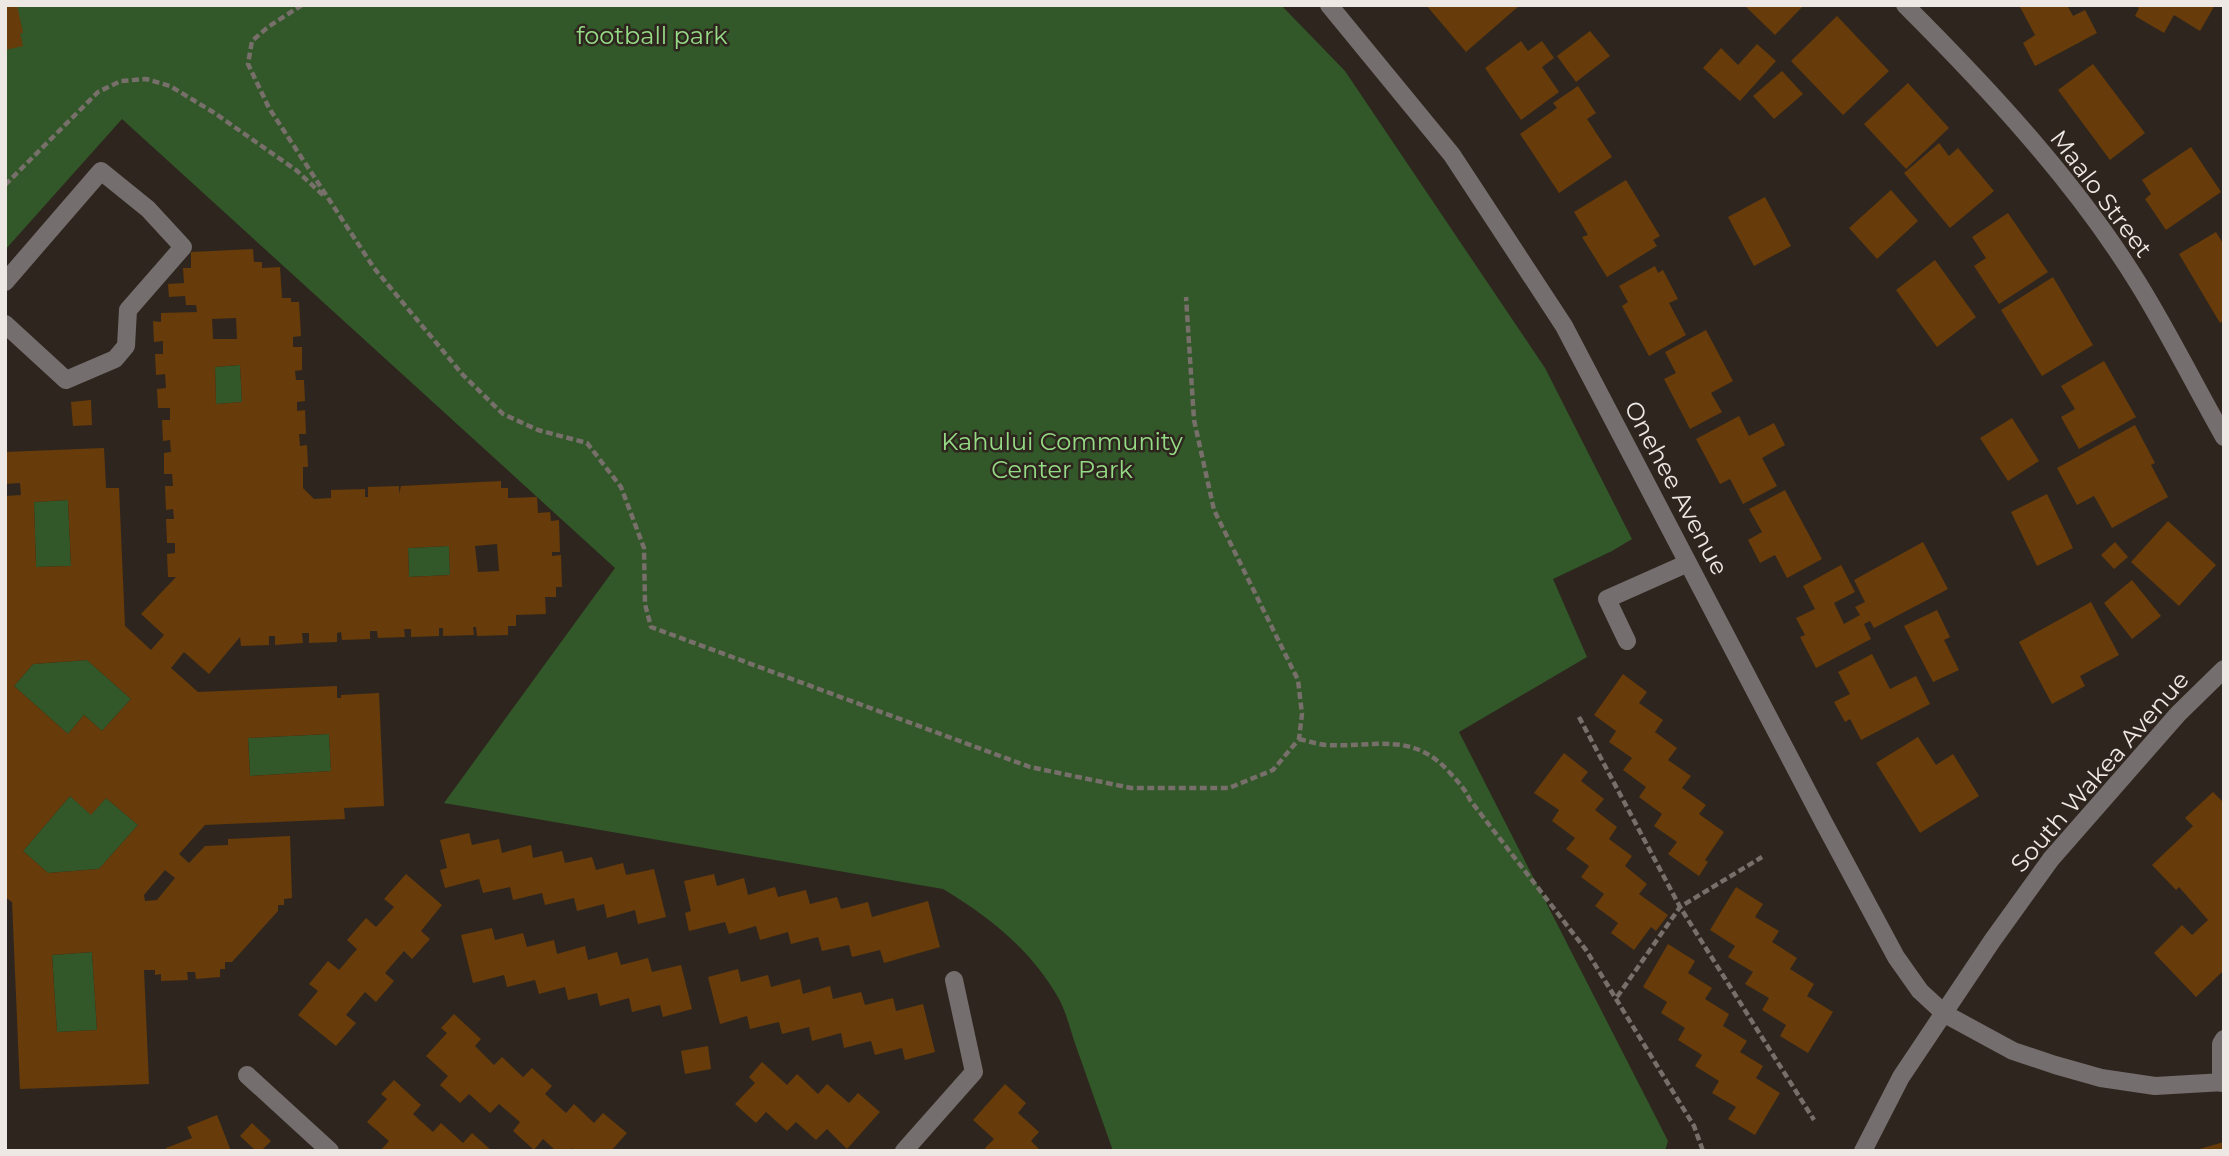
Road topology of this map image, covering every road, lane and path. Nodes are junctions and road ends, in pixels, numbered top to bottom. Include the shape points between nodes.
1 (303, 5) edge
2 (1329, 5) edge
3 (1905, 5) edge
4 (5, 185) edge
5 (333, 205) junction
6 (5, 282) edge
7 (1186, 297) dead end
8 (5, 324) edge
9 (2224, 437) edge
10 (1688, 563) junction
11 (1627, 640) dead end
12 (2224, 668) edge
13 (1579, 717) dead end
14 (1299, 739) junction
15 (1762, 857) dead end
16 (1680, 907) junction
17 (954, 981) dead end
18 (1617, 998) junction
19 (1945, 1014) junction
20 (2224, 1040) edge
21 (247, 1076) dead end
22 (2222, 1083) edge
23 (1814, 1120) dead end
24 (330, 1151) edge
25 (904, 1151) edge
26 (1703, 1151) edge
27 (1863, 1151) edge

1 - 5 path via 252,41 248,64 282,130
2 - 10 street, Onehee Avenue via 1452,155 1564,326
3 - 9 street, Maalo Street via 1963,64 2079,199 2138,283
4 - 5 path via 98,92 121,81 146,79 170,86 213,111 296,170
5 - 14 path via 374,268 463,375 503,414 538,430 587,443 621,487 644,548 645,604 651,627 1030,767 1131,788 1228,788 1273,770
6 - 8 street via 101,171 148,209 183,247 128,310 126,346 115,359 66,380
7 - 14 path via 1194,420 1214,510 1298,680 1303,714
10 - 11 street via 1607,599
10 - 19 street, Onehee Avenue via 1896,957 1920,991
12 - 19 street, South Wakea Avenue via 2051,859
13 - 16 path
14 - 18 path via 1324,745 1400,744 1441,762 1586,950
15 - 16 path
16 - 18 path
16 - 23 path
17 - 25 street via 974,1072
18 - 26 path via 1694,1126
19 - 22 street, Onehee Avenue via 2013,1051 2101,1078 2155,1086
19 - 27 street, South Wakea Avenue via 1901,1077
20 - 22 street
21 - 24 street

